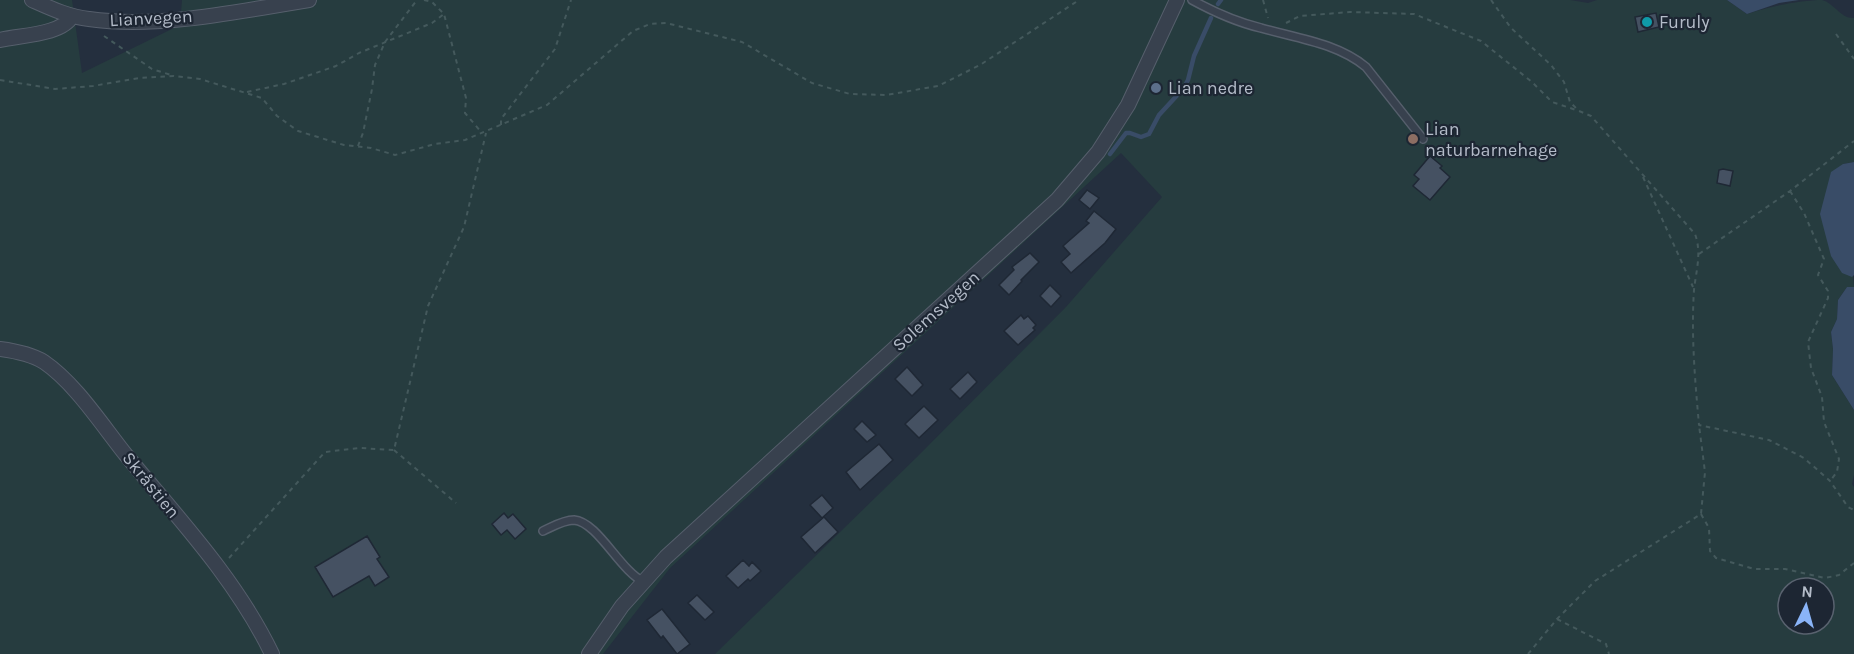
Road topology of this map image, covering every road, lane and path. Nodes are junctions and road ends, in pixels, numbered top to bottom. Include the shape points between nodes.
1 (32, 0) edge
2 (307, 0) edge
3 (417, 0) edge
4 (424, 0) edge
5 (571, 0) edge
6 (1079, 0) edge
7 (1177, 0) edge
8 (1192, 0) edge
9 (1263, 0) edge
10 (1491, 0) edge
11 (444, 14) junction
12 (72, 16) junction
13 (1271, 31) junction
14 (1836, 34) dead end
15 (103, 35) dead end
16 (0, 40) edge
17 (385, 42) junction
18 (1854, 59) edge
19 (175, 76) junction
20 (0, 80) edge
21 (244, 92) junction
22 (1579, 111) junction
23 (501, 125) junction
24 (487, 132) junction
25 (482, 133) junction
26 (1423, 139) dead end
27 (1854, 141) edge
28 (358, 146) junction
29 (1641, 173) junction
30 (1790, 191) junction
31 (1699, 254) junction
32 (1694, 289) junction
33 (0, 349) edge
34 (1699, 425) junction
35 (394, 450) junction
36 (1830, 481) junction
37 (456, 503) dead end
38 (1854, 510) edge
39 (1701, 514) junction
40 (543, 531) dead end
41 (1854, 563) edge
42 (219, 568) junction
43 (644, 582) junction
44 (1557, 619) junction
45 (272, 654) edge
46 (589, 654) edge
47 (1528, 654) edge
48 (1609, 654) edge

1 - 12 street, Lianvegen
2 - 12 street, Lianvegen via 159,20 104,21
3 - 17 path
4 - 11 path
5 - 23 path via 555,49 501,119
6 - 23 path via 938,86 886,95 849,94 812,83 742,42 666,23 650,24 633,32 548,105
7 - 43 street, Solemsvegen via 1128,105 1098,152 1057,200 666,557
8 - 13 lane via 1232,20
9 - 13 path
10 - 22 path via 1512,28 1551,65 1564,82 1570,102
11 - 17 path
11 - 25 path via 466,98 465,113
12 - 16 street via 55,30
13 - 22 path via 1300,16 1350,12 1414,14 1481,41 1552,102
13 - 26 lane via 1357,59
14 - 18 path
15 - 19 path via 152,69
17 - 21 path via 294,81
17 - 28 path via 375,65
19 - 20 path via 55,89
19 - 21 path
21 - 28 path via 262,98 277,116 298,131
22 - 29 path via 1591,116
23 - 24 path
24 - 25 path
24 - 35 path via 464,227 428,306
25 - 28 path via 395,155
27 - 30 path
29 - 31 path via 1695,234
29 - 32 path
30 - 31 path
30 - 36 path via 1824,259 1818,275 1828,298 1808,342 1810,368 1822,397 1824,422 1839,459 1837,472
31 - 32 path
32 - 34 path
33 - 42 street, Skråstien via 44,363 73,389
34 - 36 path via 1769,440 1804,458
34 - 39 path via 1705,472
35 - 37 path
35 - 42 path via 325,452
36 - 38 path
39 - 41 path via 1709,528 1710,551 1716,558 1754,569 1785,569 1825,578 1839,575
39 - 44 path via 1595,581
40 - 43 lane via 562,522 581,522 629,572
42 - 45 street, Skråstien
43 - 46 street, Solemsvegen
44 - 47 path
44 - 48 path via 1606,644

